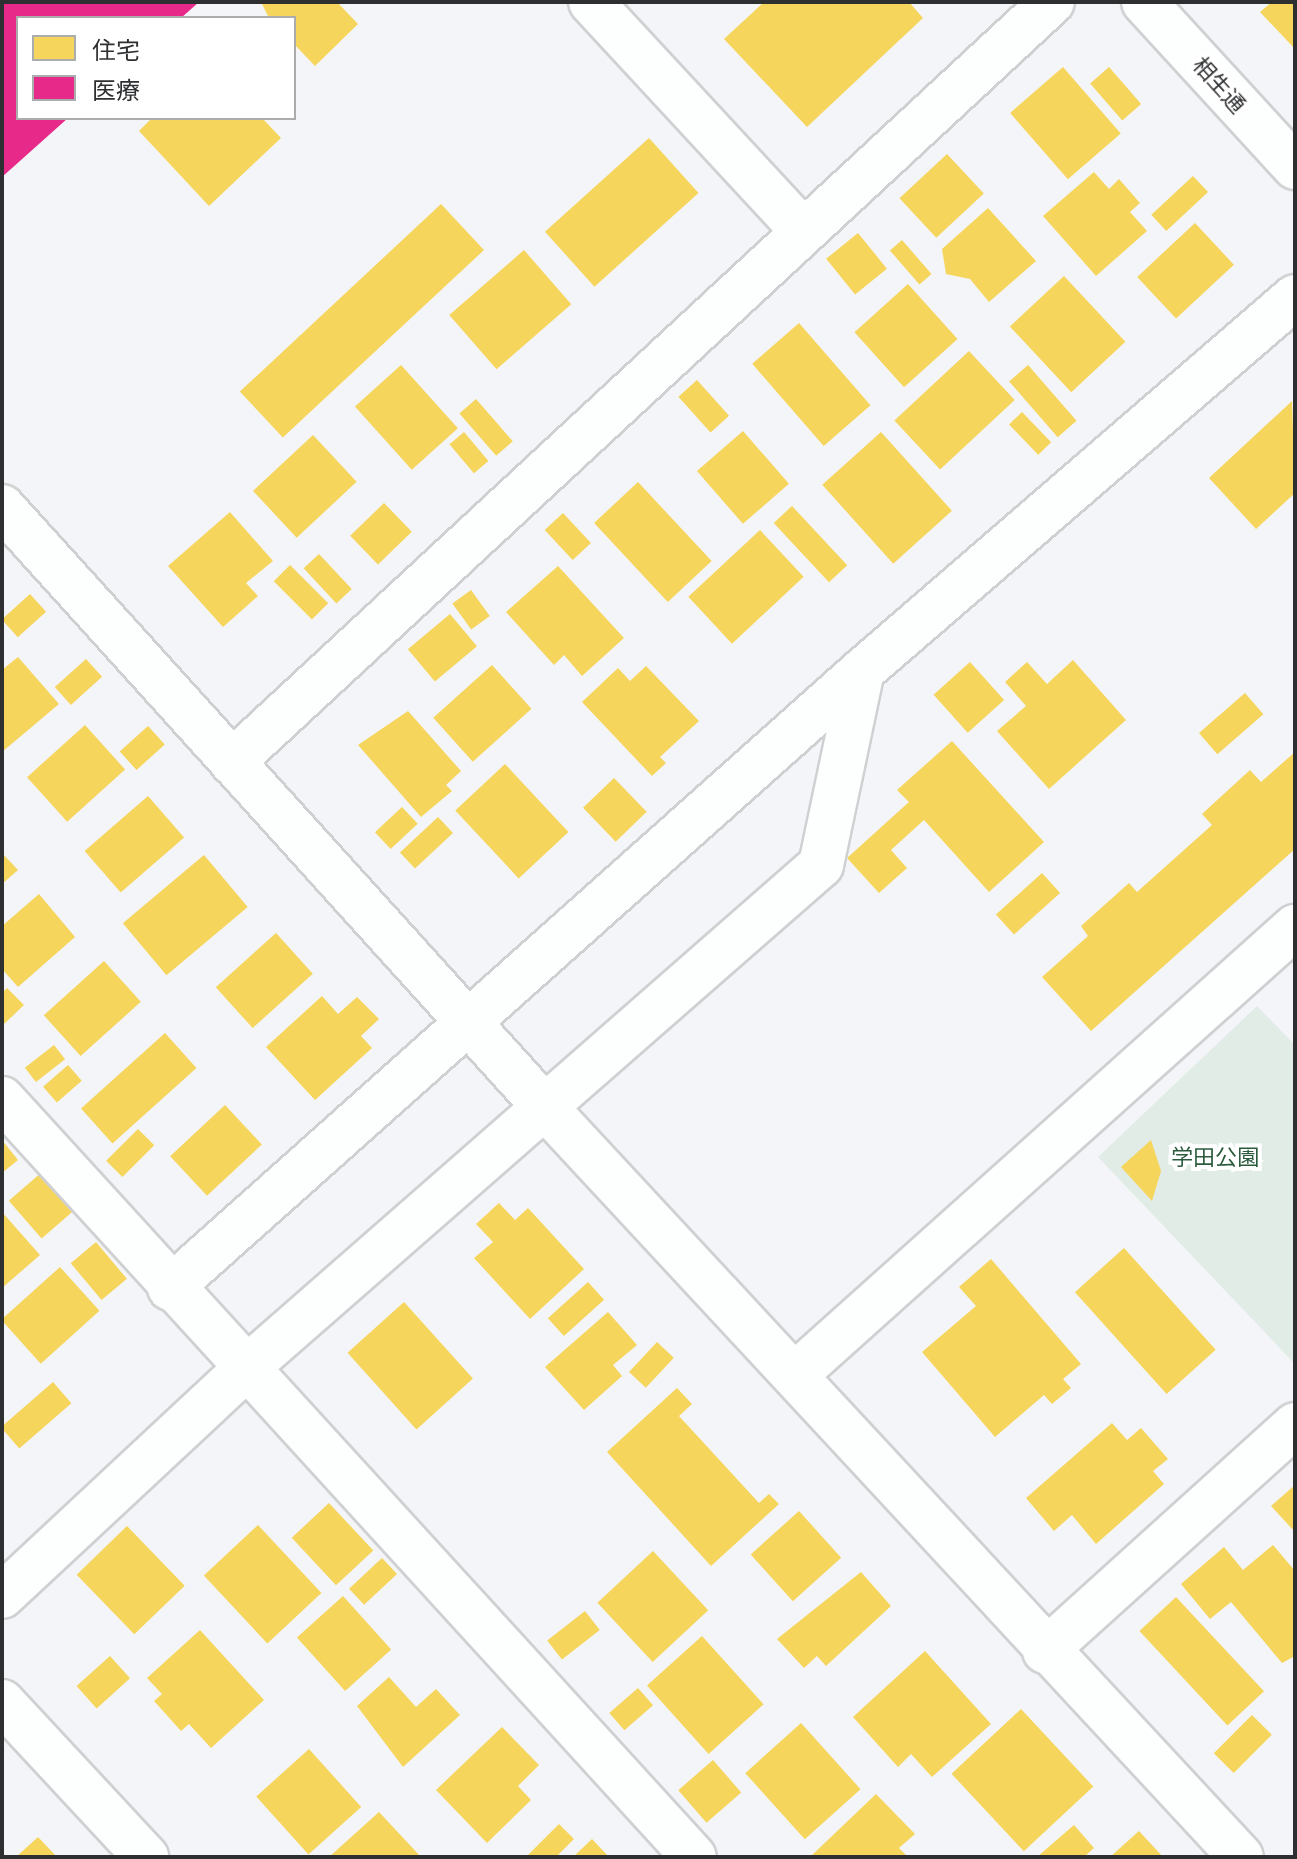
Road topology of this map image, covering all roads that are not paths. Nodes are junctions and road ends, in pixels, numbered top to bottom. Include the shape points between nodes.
1 (591, 2) edge
2 (1052, 2) edge
3 (1144, 2) edge
4 (1295, 167) edge
5 (803, 231) junction
6 (1295, 297) edge
7 (2, 507) edge
8 (862, 671) junction
9 (232, 762) junction
10 (1295, 927) edge
11 (467, 1022) junction
12 (2, 1099) edge
13 (542, 1104) junction
14 (170, 1288) junction
15 (243, 1371) junction
16 (797, 1373) junction
17 (1295, 1425) edge
18 (2, 1596) edge
19 (1045, 1651) junction
20 (2, 1702) edge
21 (146, 1857) edge
22 (694, 1857) edge
23 (1241, 1857) edge

1 - 5 street
2 - 5 street
3 - 4 street, 相生通
5 - 9 street
6 - 8 street
7 - 9 street
8 - 11 street
8 - 13 street via 821,865
9 - 11 street
10 - 16 street
11 - 13 street
11 - 14 street
12 - 14 street
13 - 15 street
13 - 16 street
14 - 15 street
15 - 18 street
15 - 22 street
16 - 19 street
17 - 19 street
19 - 23 street
20 - 21 street

